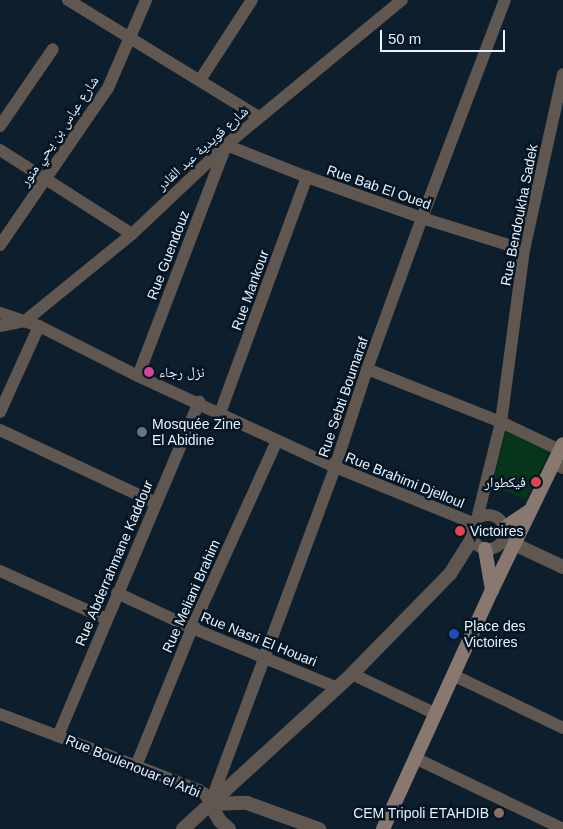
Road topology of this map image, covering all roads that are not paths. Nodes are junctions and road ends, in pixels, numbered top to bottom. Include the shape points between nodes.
1 (68, 0) edge
2 (146, 0) edge
3 (252, 0) edge
4 (505, 0) edge
5 (396, 2) edge
6 (130, 37) junction
7 (53, 49) dead end
8 (563, 74) edge
9 (200, 80) junction
10 (259, 117) junction
11 (0, 126) edge
12 (226, 145) junction
13 (0, 150) edge
14 (45, 178) junction
15 (307, 178) junction
16 (422, 218) junction
17 (132, 234) junction
18 (0, 245) edge
19 (524, 250) junction
20 (0, 313) edge
21 (25, 321) junction
22 (0, 326) edge
23 (39, 326) junction
24 (367, 369) junction
25 (138, 376) junction
26 (199, 402) junction
27 (0, 412) edge
28 (220, 413) junction
29 (501, 422) junction
30 (0, 430) edge
31 (277, 441) junction
32 (562, 447) edge
33 (558, 466) edge
34 (335, 467) junction
35 (156, 503) junction
36 (530, 510) junction
37 (475, 521) junction
38 (504, 528) junction
39 (472, 539) junction
40 (514, 544) junction
41 (485, 549) junction
42 (563, 567) edge
43 (0, 571) edge
44 (492, 590) junction
45 (117, 593) junction
46 (107, 618) junction
47 (192, 628) junction
48 (264, 656) junction
49 (352, 674) junction
50 (453, 675) junction
51 (335, 687) junction
52 (0, 714) edge
53 (436, 714) junction
54 (563, 728) edge
55 (58, 736) junction
56 (416, 758) junction
57 (136, 766) junction
58 (210, 804) junction
59 (183, 829) edge
60 (229, 829) edge
61 (319, 829) edge
62 (383, 829) edge
63 (563, 829) edge

1 - 6 street
2 - 6 street, شارع عباس بن يحي منور
3 - 9 street
4 - 16 street, Rue Sebti Boumaraf
5 - 10 street, شارع قويدية عبد القادر
6 - 9 street
6 - 14 street, شارع عباس بن يحي منور via 108,88
7 - 11 street
8 - 19 street, Rue Bendoukha Sadek
9 - 10 street
10 - 12 street, شارع قويدية عبد القادر
12 - 15 street, Rue Bab El Oued
12 - 17 street, شارع قويدية عبد القادر
12 - 25 street, Rue Guendouz
13 - 14 street
14 - 17 street
14 - 18 street, شارع عباس بن يحي منور
15 - 16 street, Rue Bab El Oued
15 - 28 street, Rue Mankour
16 - 19 street, Rue Bab El Oued
16 - 24 street, Rue Sebti Boumaraf
17 - 21 street, شارع قويدية عبد القادر
19 - 29 street, Rue Bendoukha Sadek
20 - 21 street, Rue Brahimi Djelloul
21 - 22 street
21 - 23 street, Rue Brahimi Djelloul
23 - 25 street, Rue Brahimi Djelloul
23 - 27 street
24 - 29 street
24 - 34 street, Rue Sebti Boumaraf
25 - 26 street, Rue Brahimi Djelloul
26 - 28 street, Rue Brahimi Djelloul
26 - 35 street, Rue Abderrahmane Kaddour
28 - 31 street, Rue Brahimi Djelloul
29 - 32 street
29 - 37 street, Rue Bendoukha Sadek
30 - 35 street
31 - 34 street, Rue Brahimi Djelloul
31 - 47 street, Rue Meliani Brahim
32 - 33 main road
33 - 36 main road
34 - 37 street, Rue Brahimi Djelloul
34 - 48 street, Rue Sebti Boumaraf
35 - 45 street, Rue Abderrahmane Kaddour
36 - 38 main road
36 - 40 main road
37 - 38 street via 487,515 493,516
37 - 39 street via 471,528
38 - 41 street via 500,544
39 - 41 street
39 - 49 street via 450,574
40 - 42 street
40 - 44 main road
41 - 44 main road
43 - 46 street
44 - 50 main road
45 - 46 street, Rue Abderrahmane Kaddour
45 - 47 street, Rue Nasri El Houari
46 - 55 street, Rue Abderrahmane Kaddour
47 - 48 street, Rue Nasri El Houari
47 - 57 street, Rue Meliani Brahim
48 - 51 street, Rue Nasri El Houari
48 - 58 street, Rue Sebti Boumaraf
49 - 51 street
49 - 53 street
50 - 53 main road
50 - 54 street
51 - 58 street
52 - 55 street, Rue Boulenouar el Arbi
53 - 56 main road
55 - 57 street, Rue Boulenouar el Arbi
56 - 62 main road
56 - 63 street
57 - 58 street, Rue Boulenouar el Arbi via 199,790
58 - 59 street
58 - 60 street
58 - 61 street, Rue Boulenouar el Arbi via 246,803

